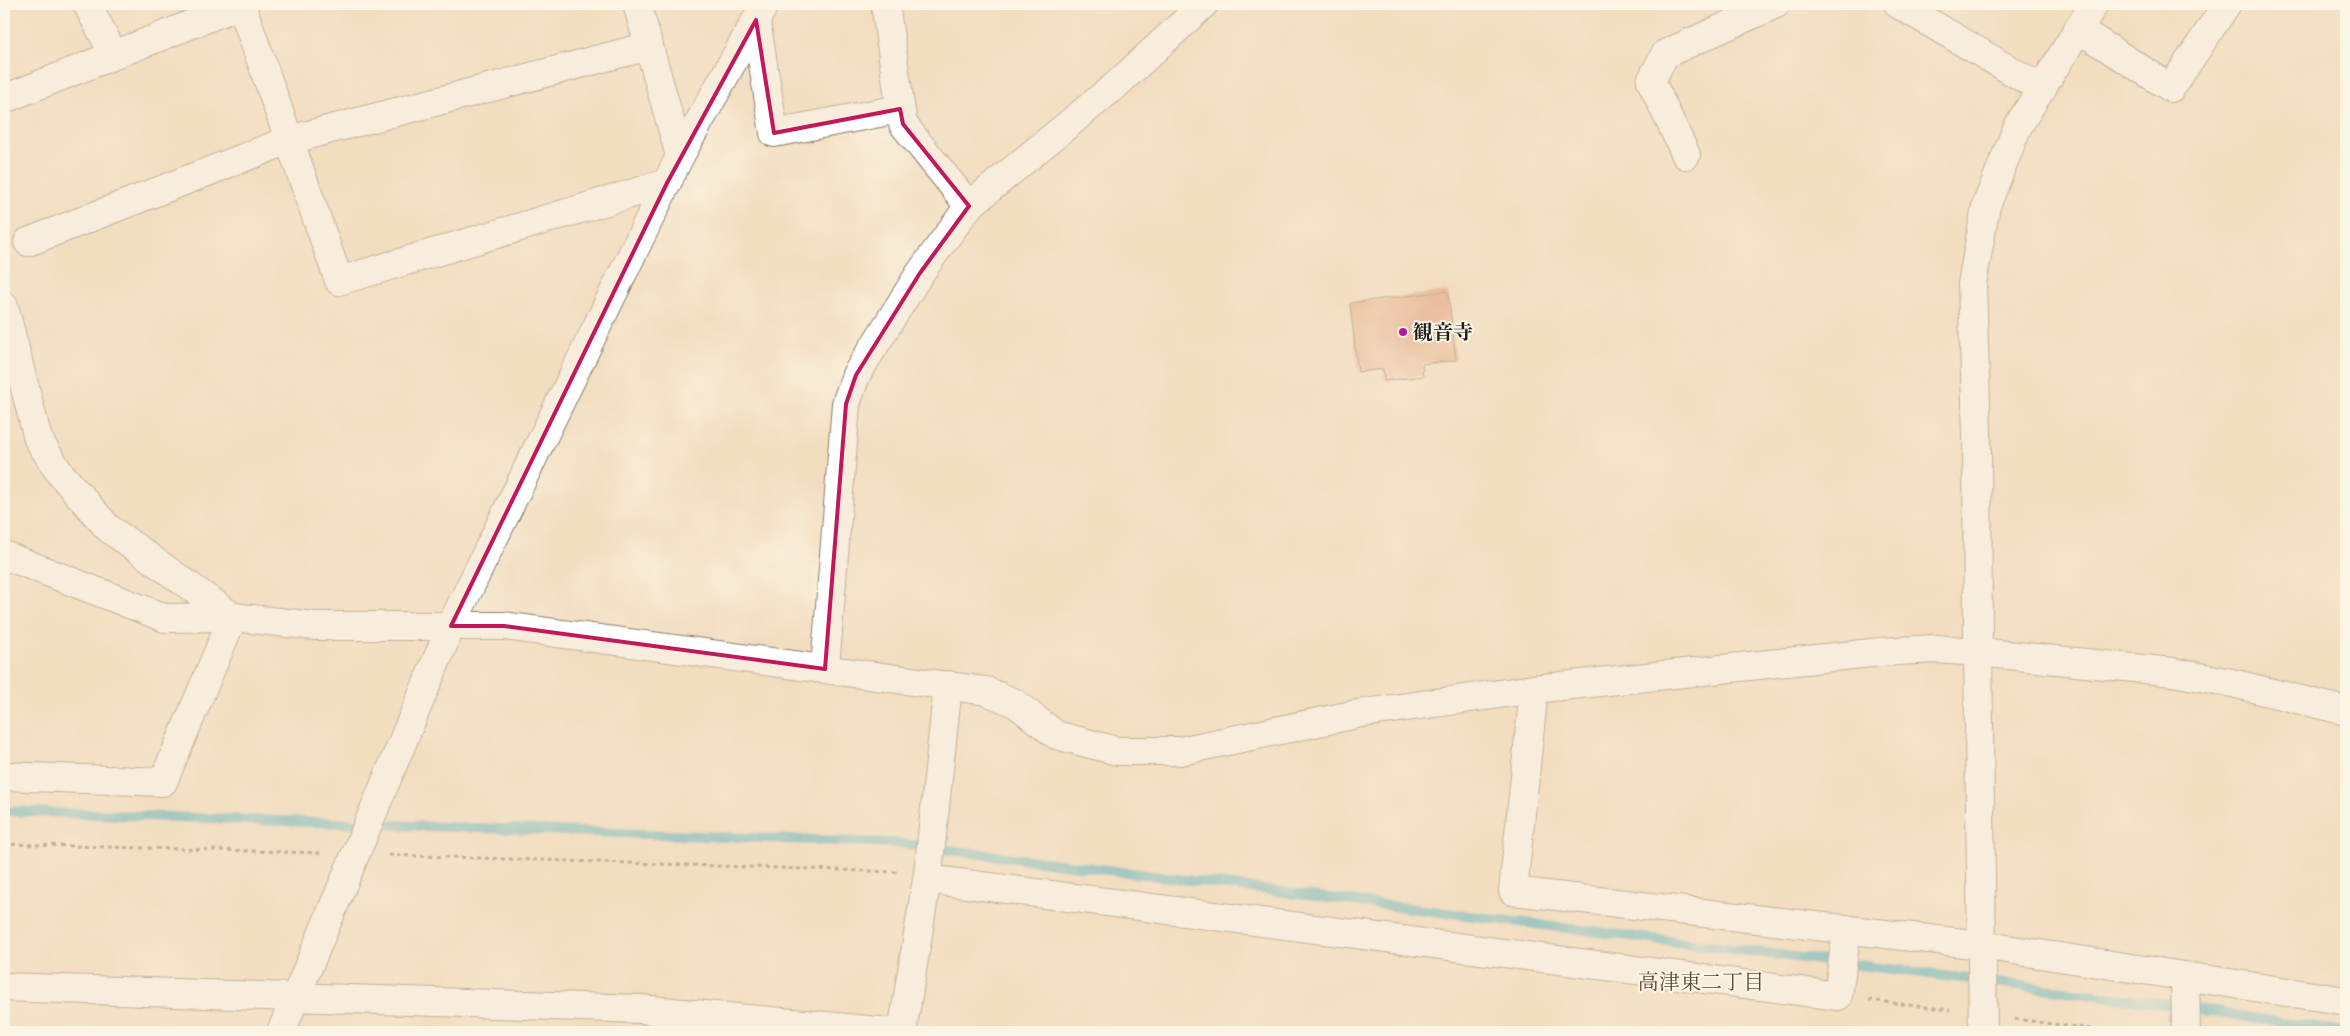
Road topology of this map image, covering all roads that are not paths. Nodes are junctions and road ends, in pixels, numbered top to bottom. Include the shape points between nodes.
1 (87, 4) edge
2 (241, 4) edge
3 (637, 4) edge
4 (885, 4) edge
5 (1204, 4) edge
6 (1776, 4) edge
7 (1898, 4) edge
8 (2094, 4) edge
9 (2227, 4) edge
10 (760, 12) edge
11 (2078, 29) junction
12 (649, 46) junction
13 (114, 55) junction
14 (2042, 89) junction
15 (4, 99) edge
16 (900, 109) junction
17 (289, 140) junction
18 (1686, 155) dead end
19 (680, 156) junction
20 (668, 183) junction
21 (969, 206) junction
22 (28, 242) dead end
23 (4, 306) edge
24 (4, 555) edge
25 (232, 617) junction
26 (451, 626) junction
27 (1978, 652) junction
28 (825, 669) junction
29 (948, 685) junction
30 (1534, 689) junction
31 (2346, 711) edge
32 (4, 776) edge
33 (928, 873) junction
34 (1847, 929) junction
35 (1981, 951) junction
36 (2185, 983) junction
37 (4, 987) edge
38 (297, 996) junction
39 (2346, 1001) edge
40 (1994, 1025) edge
41 (281, 1032) edge
42 (890, 1032) edge
43 (902, 1032) edge
44 (2186, 1032) edge

1 - 13 street
2 - 13 street
2 - 17 street
3 - 12 street
4 - 16 street
5 - 21 street via 1116,84
6 - 18 street via 1665,54 1651,81
7 - 14 street
8 - 11 street
9 - 11 street via 2171,88
10 - 16 street via 774,132
10 - 19 street
11 - 14 street
12 - 17 street
12 - 19 street
13 - 15 street
14 - 27 street via 2018,126 1986,206 1972,284 1977,434
16 - 21 street via 903,124
17 - 20 street via 339,281
17 - 22 street
19 - 20 street
20 - 26 street
21 - 28 street via 920,272 856,375 846,404
23 - 25 street via 38,439 59,472 108,528
24 - 25 street via 165,618
25 - 26 street via 315,626
25 - 32 street via 163,782
26 - 28 street via 504,626
26 - 38 street
27 - 30 street via 1935,649 1880,652
27 - 31 street via 2173,672
27 - 35 street
28 - 29 street
29 - 30 street via 986,691 1015,703 1056,735 1117,751 1180,751 1357,714
29 - 33 street
30 - 34 street via 1513,891
33 - 34 street via 1838,996
33 - 43 street
34 - 35 street
35 - 36 street
35 - 40 street via 1970,1006
36 - 39 street
36 - 44 street
37 - 38 street
38 - 41 street
38 - 42 street via 640,1009

